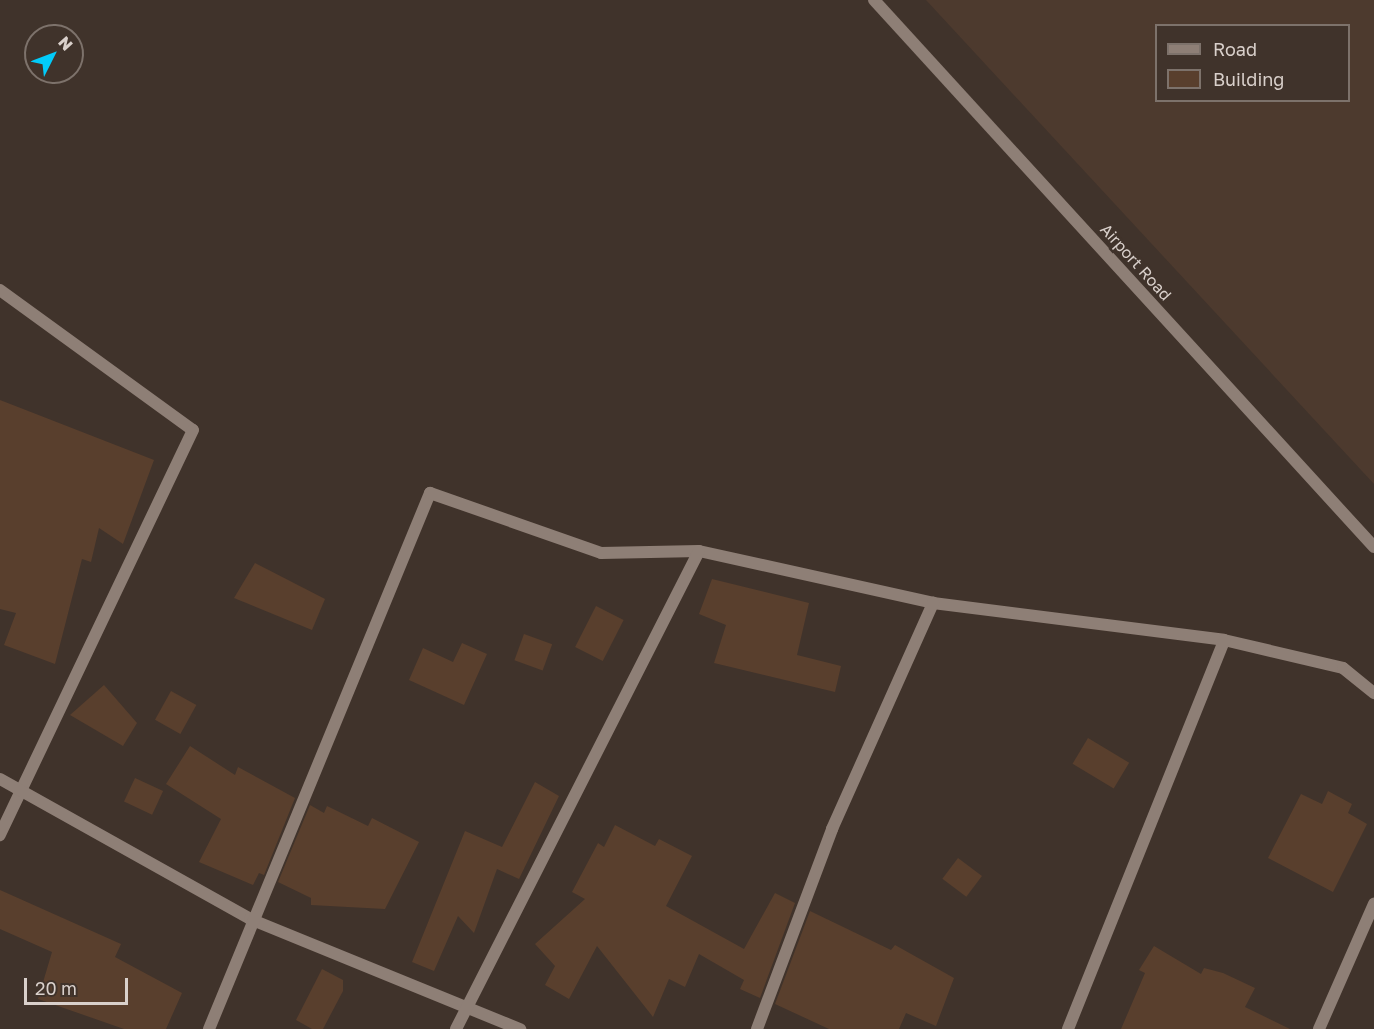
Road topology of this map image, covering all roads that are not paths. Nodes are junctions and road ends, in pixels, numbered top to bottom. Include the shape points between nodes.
1 (874, 0) edge
2 (0, 290) edge
3 (1374, 547) edge
4 (699, 551) junction
5 (933, 603) junction
6 (1224, 640) junction
7 (1374, 693) edge
8 (0, 780) edge
9 (20, 787) junction
10 (0, 835) edge
11 (1374, 904) edge
12 (250, 919) junction
13 (464, 1008) junction
14 (209, 1029) edge
15 (456, 1029) edge
16 (520, 1029) edge
17 (758, 1029) edge
18 (1068, 1029) edge
19 (1319, 1029) edge

1 - 3 street, Airport Road
2 - 9 street via 193,430
4 - 5 street
4 - 12 street via 601,553 430,493
4 - 13 street
5 - 6 street
5 - 17 street via 832,829
6 - 7 street via 1343,668
6 - 18 street
8 - 9 street
9 - 10 street
9 - 12 street
11 - 19 street
12 - 13 street
12 - 14 street
13 - 15 street
13 - 16 street

